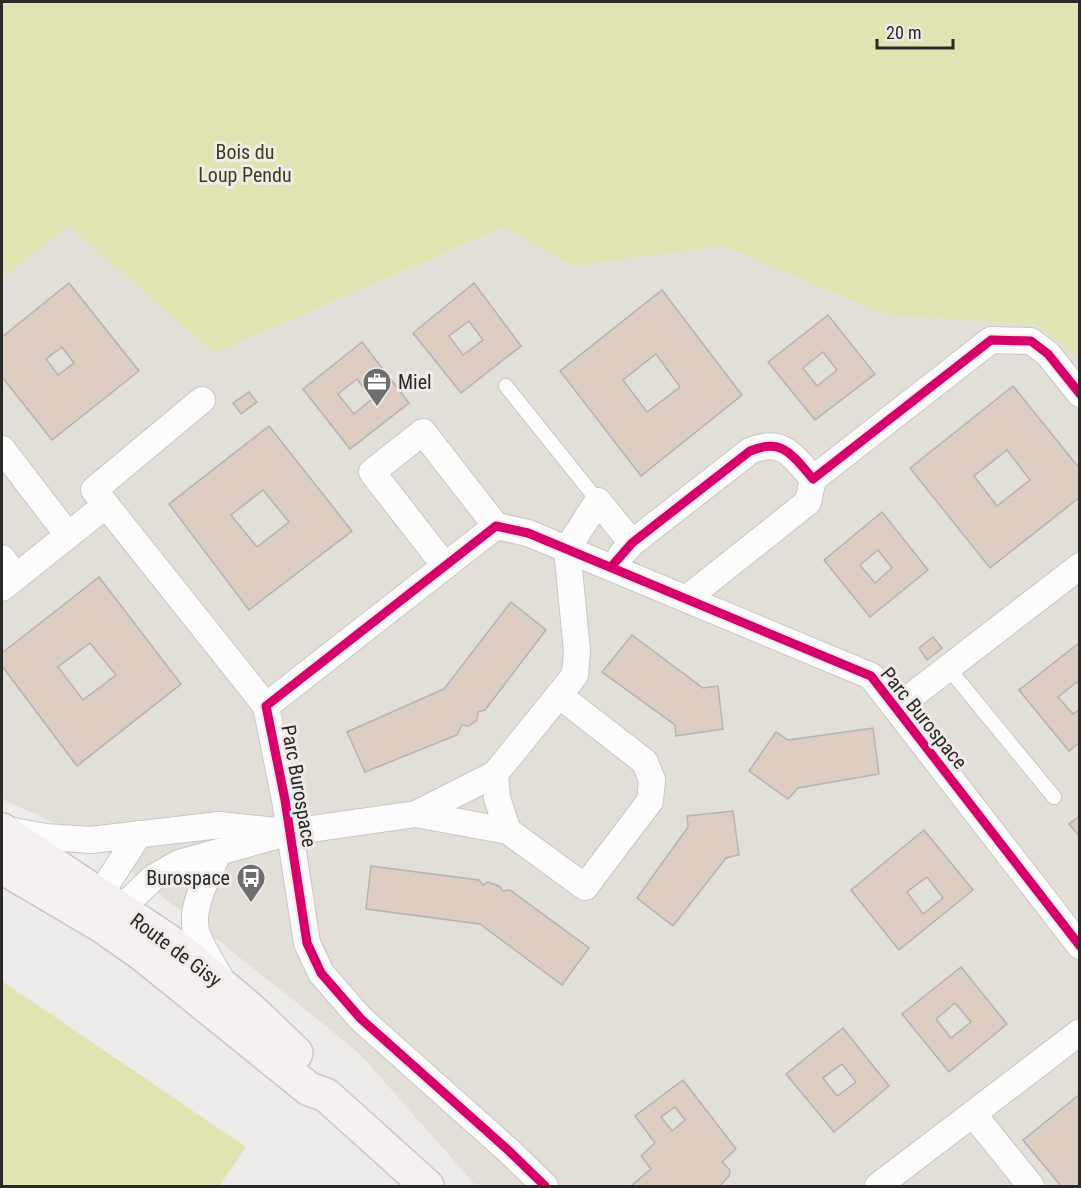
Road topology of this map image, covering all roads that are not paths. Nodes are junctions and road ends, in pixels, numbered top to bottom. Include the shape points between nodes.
1 (506, 386) dead end
2 (1080, 394) edge
3 (202, 400) dead end
4 (2, 448) edge
5 (813, 479) junction
6 (598, 501) junction
7 (106, 505) junction
8 (496, 526) junction
9 (69, 535) junction
10 (632, 543) junction
11 (567, 549) junction
12 (445, 566) junction
13 (1080, 566) edge
14 (611, 567) junction
15 (6, 574) edge
16 (686, 599) junction
17 (949, 669) junction
18 (560, 696) junction
19 (266, 706) junction
20 (896, 708) junction
21 (495, 774) junction
22 (1054, 797) dead end
23 (416, 814) junction
24 (2, 830) edge
25 (508, 831) junction
26 (290, 832) junction
27 (140, 834) junction
28 (217, 855) junction
29 (2, 867) edge
30 (109, 911) junction
31 (1080, 946) edge
32 (225, 987) junction
33 (1080, 1032) edge
34 (326, 1095) junction
35 (973, 1114) junction
36 (427, 1186) edge
37 (544, 1186) edge
38 (878, 1186) edge
39 (1030, 1186) edge

1 - 6 lane
2 - 5 street via 1048,354 1031,341 991,340
3 - 7 street, Parc Burospace via 94,490
4 - 9 street
5 - 10 street via 784,449 762,446 750,451
5 - 16 street via 808,502
6 - 10 street
6 - 11 street
7 - 9 street
7 - 19 street, Parc Burospace
8 - 11 street, Parc Burospace via 513,528
8 - 12 street, Parc Burospace
8 - 12 street via 423,432 406,445 372,472
9 - 15 street
10 - 14 street
11 - 14 street, Parc Burospace
11 - 18 street, Parc Burospace via 578,664
12 - 19 street, Parc Burospace
13 - 17 street, Parc Burospace
14 - 16 street, Parc Burospace
16 - 20 street, Parc Burospace via 871,676
17 - 20 street, Parc Burospace
17 - 22 lane
18 - 21 street, Parc Burospace
18 - 25 street, Parc Burospace via 645,762 652,780 650,801 585,887
19 - 26 street, Parc Burospace
20 - 31 street, Parc Burospace
21 - 23 street, Parc Burospace
21 - 25 street via 497,798
23 - 25 street, Parc Burospace
23 - 26 street, Parc Burospace
24 - 27 street, Parc Burospace via 75,840
24 - 30 street, Route de Gisy
26 - 27 street, Parc Burospace via 219,825
26 - 28 street, Parc Burospace
26 - 37 street, Parc Burospace via 307,943 321,974 362,1019
27 - 30 street via 111,876
28 - 30 street, Parc Burospace via 164,870
28 - 32 street via 199,897 195,918 196,932
29 - 30 street, Route de Gisy
30 - 32 street, Route de Gisy via 173,944
30 - 34 street, Route de Gisy via 171,976 309,1089
32 - 34 street, Route de Gisy via 321,1077
33 - 35 street
34 - 36 street, Route de Gisy
35 - 38 street
35 - 39 street

